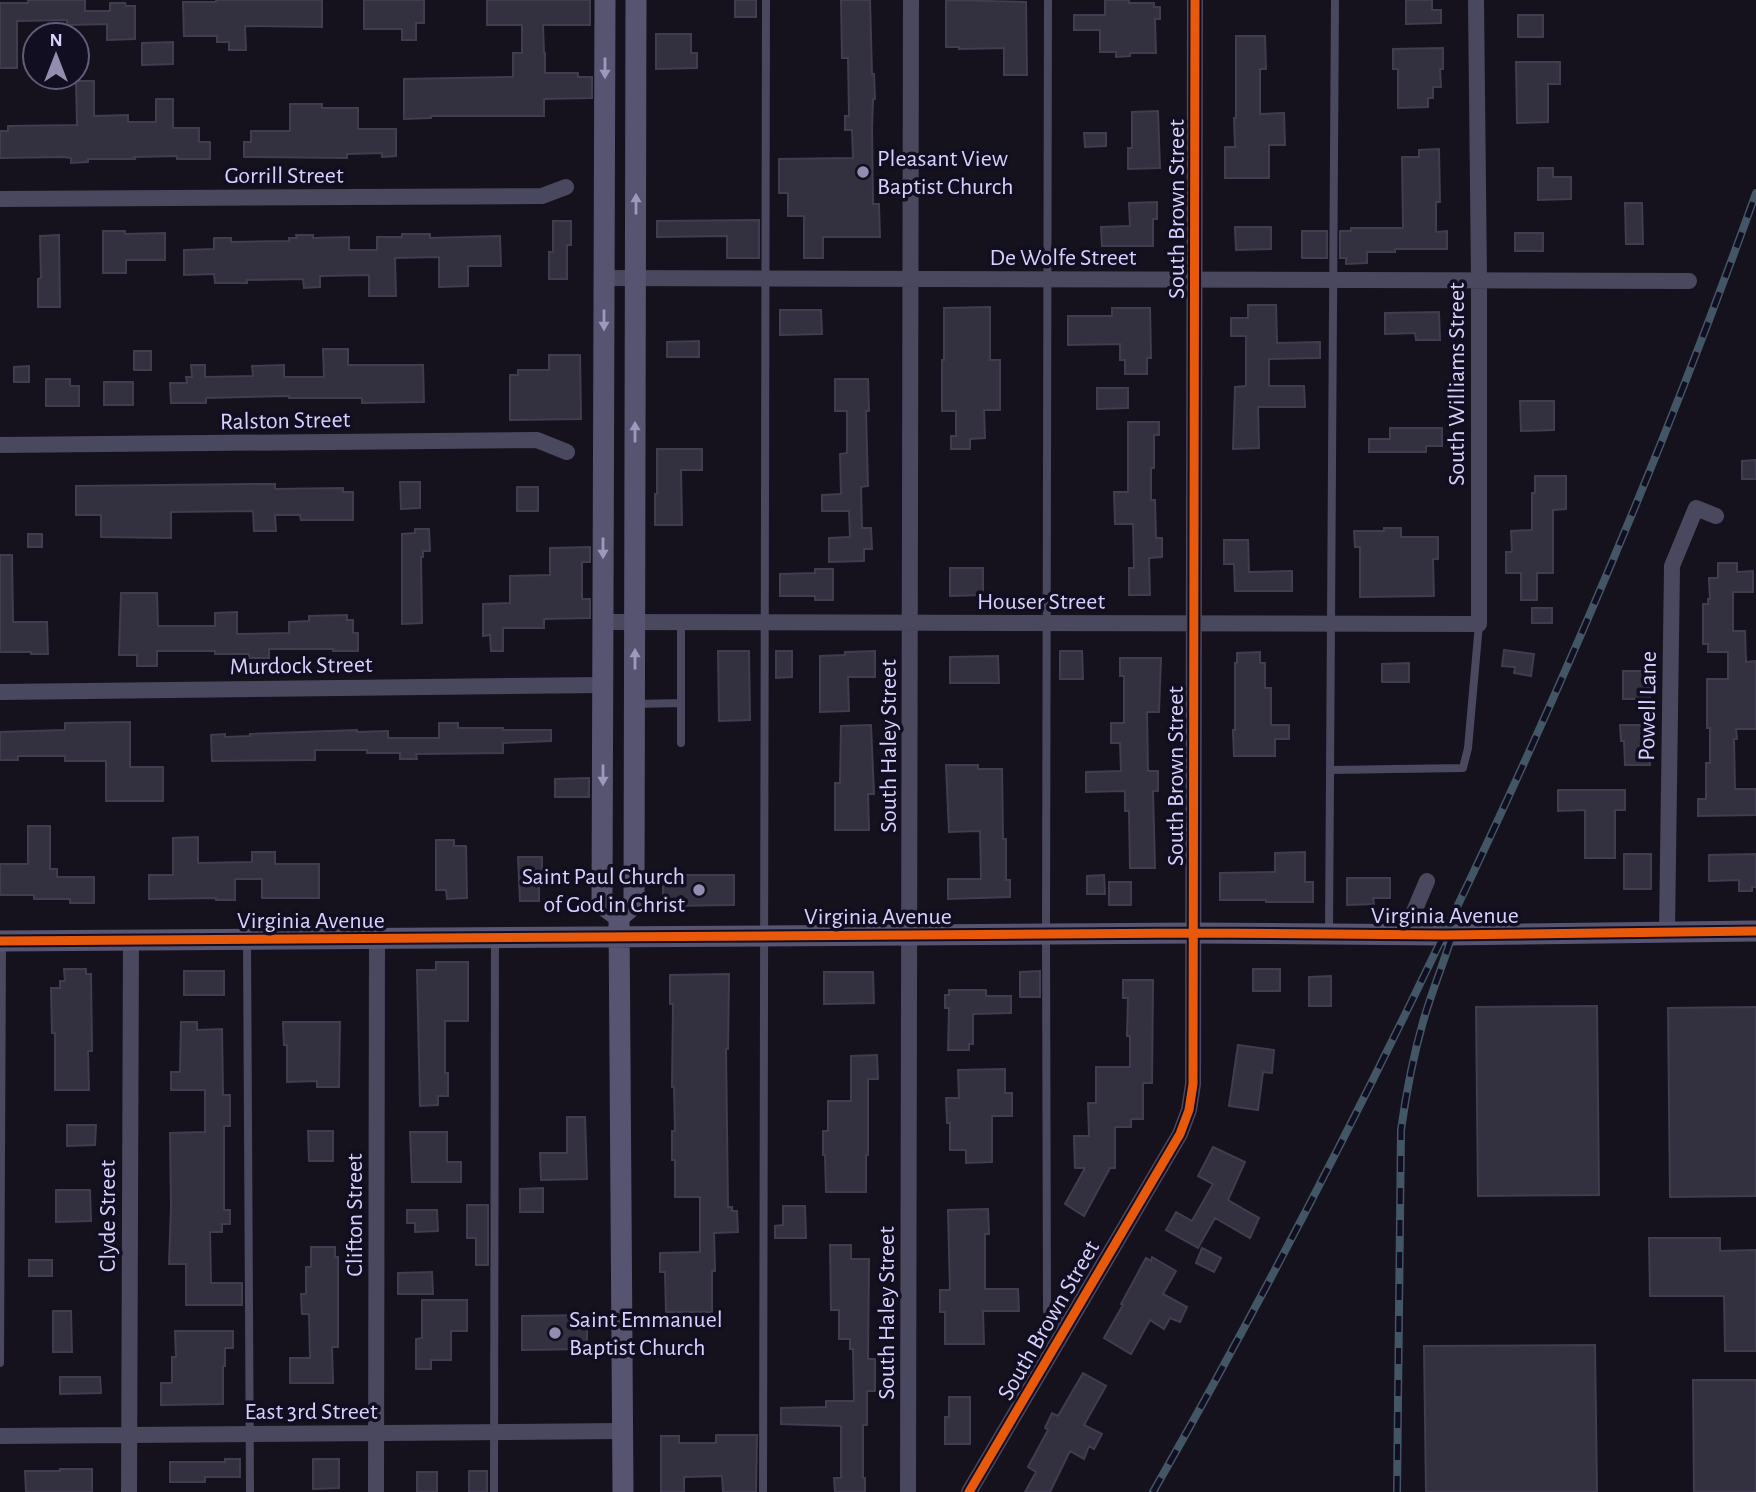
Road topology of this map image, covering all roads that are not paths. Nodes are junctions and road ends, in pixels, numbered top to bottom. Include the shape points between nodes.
1 (605, 0) edge
2 (636, 0) edge
3 (766, 0) edge
4 (911, 0) edge
5 (1048, 0) edge
6 (1195, 0) edge
7 (1335, 0) edge
8 (1476, 0) edge
9 (566, 187) dead end
10 (0, 199) edge
11 (604, 278) junction
12 (636, 278) junction
13 (765, 279) junction
14 (911, 279) junction
15 (1049, 280) junction
16 (1195, 280) junction
17 (1333, 280) junction
18 (1479, 280) junction
19 (1689, 281) dead end
20 (0, 445) edge
21 (568, 452) dead end
22 (1716, 516) dead end
23 (603, 622) junction
24 (635, 622) junction
25 (681, 622) junction
26 (764, 623) junction
27 (911, 623) junction
28 (1048, 624) junction
29 (1195, 624) junction
30 (1330, 624) junction
31 (1479, 624) junction
32 (603, 685) junction
33 (0, 692) edge
34 (681, 703) junction
35 (635, 704) junction
36 (681, 743) dead end
37 (1330, 770) junction
38 (1427, 881) dead end
39 (619, 928) junction
40 (1756, 931) edge
41 (1667, 932) junction
42 (1194, 933) junction
43 (1046, 934) junction
44 (1329, 934) junction
45 (910, 935) junction
46 (763, 936) junction
47 (1404, 936) junction
48 (495, 938) junction
49 (247, 939) junction
50 (377, 939) junction
51 (131, 940) junction
52 (1, 941) edge
53 (1067, 1326) junction
54 (0, 1363) edge
55 (623, 1431) junction
56 (495, 1432) junction
57 (376, 1433) junction
58 (251, 1434) junction
59 (129, 1435) junction
60 (0, 1436) edge
61 (129, 1492) edge
62 (250, 1492) edge
63 (376, 1492) edge
64 (494, 1492) edge
65 (623, 1492) edge
66 (763, 1492) edge
67 (908, 1492) edge
68 (970, 1492) edge

1 -> 11 street
12 -> 2 street
3 - 13 lane
4 - 14 street, South Haley Street
5 - 15 lane
6 - 16 street, South Brown Street
7 - 17 lane
8 - 18 street, South Williams Street
9 - 10 street, Gorrill Street via 542,196
11 - 12 street, De Wolfe Street
11 -> 23 street
12 - 13 street, De Wolfe Street
24 -> 12 street
13 - 14 street, De Wolfe Street
13 - 26 lane
14 - 15 street, De Wolfe Street
14 - 27 street, South Haley Street
15 - 16 street, De Wolfe Street
15 - 28 lane
16 - 17 street, De Wolfe Street
16 - 29 street, South Brown Street
17 - 18 street, De Wolfe Street
17 - 30 lane
18 - 19 street, De Wolfe Street
18 - 31 street, South Williams Street
20 - 21 street, Ralston Street via 537,440
22 - 41 street, Powell Lane via 1696,508 1672,566
23 - 24 street, Houser Street
23 - 32 street
24 - 25 street, Houser Street
35 -> 24 street
25 - 26 street, Houser Street
25 - 34 lane
26 - 27 street, Houser Street
26 - 46 lane
27 - 28 street, Houser Street
27 - 45 street, South Haley Street
28 - 29 street, Houser Street
28 - 43 lane
29 - 30 street, Houser Street
29 - 42 street, South Brown Street
30 - 31 street, Houser Street
30 - 37 lane
31 - 37 lane, South Williams Street via 1463,768
32 - 33 street, Murdock Street
32 -> 39 street via 603,904
34 - 35 lane
34 - 36 lane
35 - 39 street via 634,904
37 - 44 lane
38 - 47 street
39 - 46 street, Virginia Avenue
39 - 48 street, Virginia Avenue
39 - 55 street
40 - 41 street, Virginia Avenue
41 - 47 street, Virginia Avenue
42 - 43 street, Virginia Avenue
42 - 44 street, Virginia Avenue
42 - 53 street, South Brown Street via 1194,1084 1189,1110 1180,1134
43 - 45 street, Virginia Avenue
43 - 53 lane via 1047,1311
44 - 47 street, Virginia Avenue
45 - 46 street, Virginia Avenue
45 - 67 street, South Haley Street
46 - 66 lane
48 - 50 street, Virginia Avenue
48 - 56 lane
49 - 50 street, Virginia Avenue
49 - 51 street, Virginia Avenue
49 - 58 lane
50 - 57 street, Clifton Street
51 - 52 street, Virginia Avenue
51 - 59 street, Clyde Street
52 - 54 lane
53 - 68 street, South Brown Street
55 - 56 street, East 3rd Street
55 - 65 street
56 - 57 street, East 3rd Street
56 - 64 lane
57 - 58 street, East 3rd Street
57 - 63 street, Clifton Street
58 - 59 street, East 3rd Street
58 - 62 lane
59 - 60 street, East 3rd Street
59 - 61 street, Clyde Street

